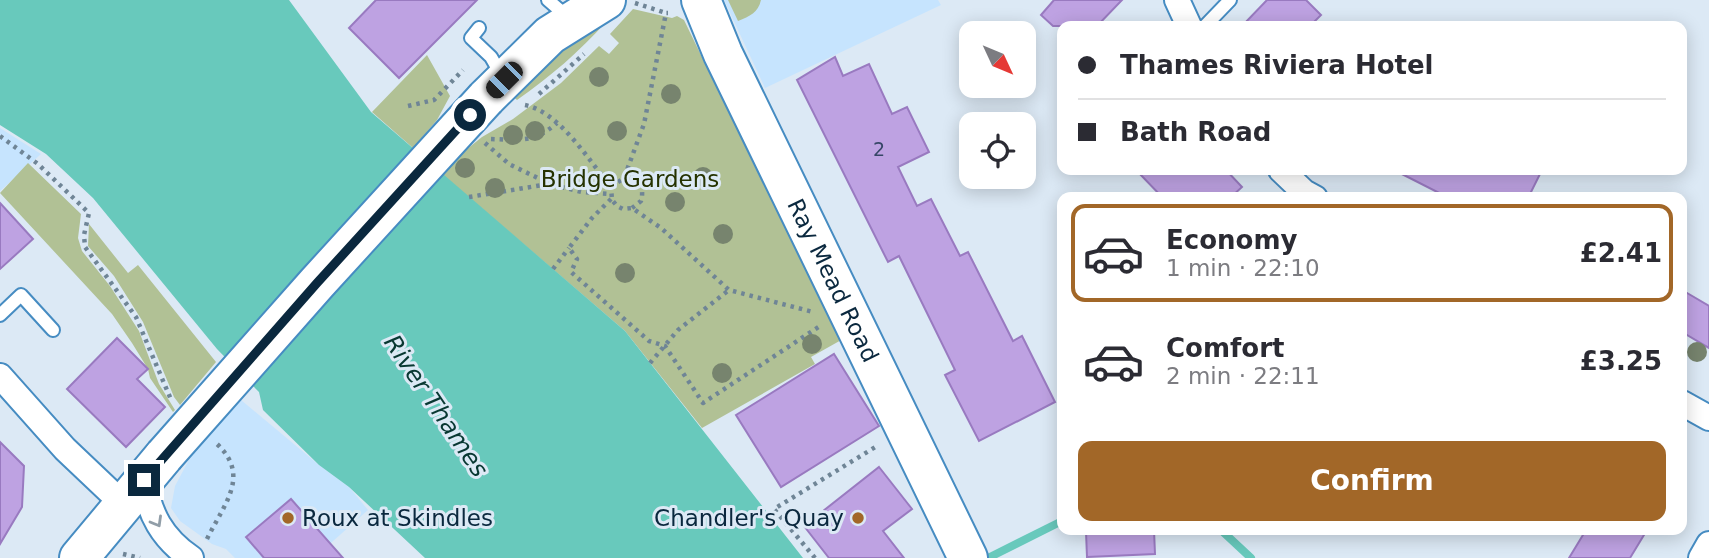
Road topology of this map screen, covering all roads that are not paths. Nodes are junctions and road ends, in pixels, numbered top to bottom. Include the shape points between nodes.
1 (606, 0) edge
2 (1177, 0) edge
3 (1230, 0) edge
4 (691, 4) edge
5 (558, 12) edge
6 (1187, 21) edge
7 (1210, 21) edge
8 (479, 29) dead end
9 (494, 88) junction
10 (1286, 175) edge
11 (1306, 192) edge
12 (0, 316) edge
13 (53, 330) dead end
14 (0, 376) edge
15 (1687, 406) edge
16 (1709, 418) edge
17 (144, 480) junction
18 (1709, 544) edge
19 (189, 556) edge
20 (97, 557) edge
21 (968, 558) edge
22 (1701, 558) edge

1 - 5 main road
2 - 6 street
3 - 7 lane
4 - 21 main road, Ray Mead Road via 723,54 840,314 906,432
5 - 9 main road
8 - 9 lane via 471,38 491,57
9 - 17 main road, bridge
10 - 11 street
12 - 13 lane via 21,295
14 - 17 street via 65,449
15 - 16 street
17 -> 19 street via 154,520
17 - 20 main road
18 - 22 street

